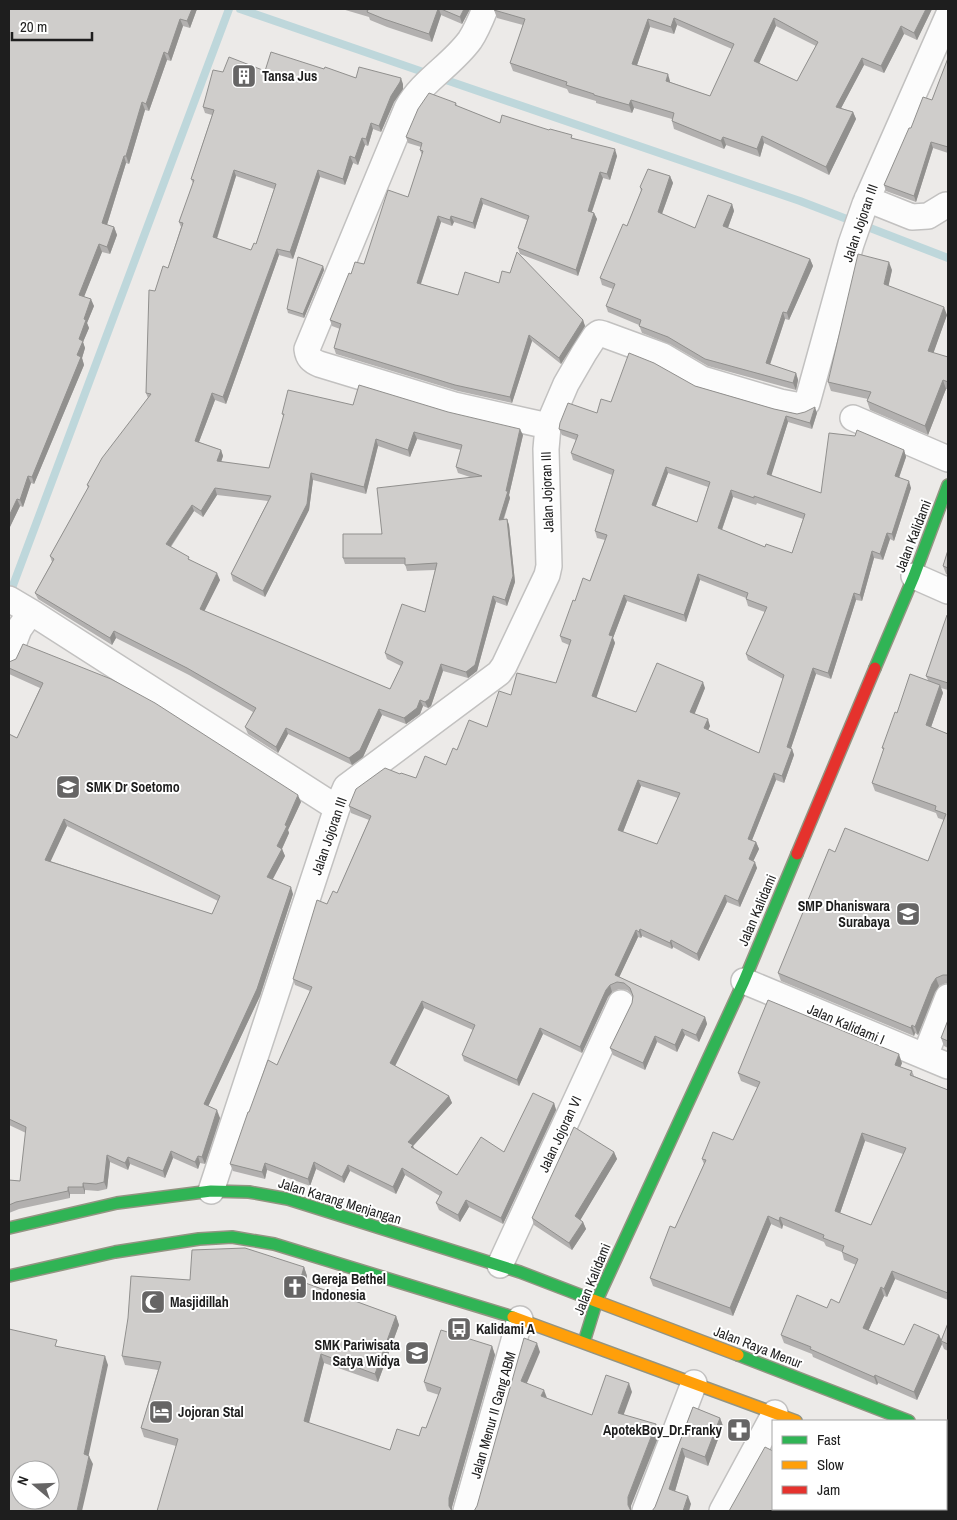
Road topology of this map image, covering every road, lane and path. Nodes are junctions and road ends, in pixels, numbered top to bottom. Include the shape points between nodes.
1 (485, 9) edge
2 (948, 16) edge
3 (866, 202) junction
4 (948, 206) edge
5 (853, 418) dead end
6 (548, 426) junction
7 (948, 459) edge
8 (948, 484) edge
9 (914, 576) junction
10 (948, 591) edge
11 (22, 606) edge
12 (9, 655) edge
13 (337, 808) junction
14 (744, 981) junction
15 (948, 997) edge
16 (621, 1002) dead end
17 (925, 1056) junction
18 (948, 1066) edge
19 (211, 1191) junction
20 (9, 1228) edge
21 (500, 1265) junction
22 (9, 1276) edge
23 (596, 1300) junction
24 (520, 1319) junction
25 (584, 1342) junction
26 (694, 1383) junction
27 (786, 1417) edge
28 (906, 1420) edge
29 (772, 1438) edge
30 (466, 1511) edge
31 (645, 1511) edge
32 (722, 1511) edge

1 - 6 street via 461,51 412,99 407,108 308,354 319,364 454,405
2 - 3 street, Jalan Jojoran III
3 - 4 street via 912,217 928,216
3 - 6 street, Jalan Jojoran III via 851,244 809,399 804,406 702,379 663,356 599,333 566,384
5 - 7 street
6 - 13 street, Jalan Jojoran III via 549,566 504,666 494,678 349,783
8 - 9 main road, Jalan Kalidami
9 - 10 street
9 - 14 main road, Jalan Kalidami
11 - 12 street
11 - 13 street
13 - 19 street, Jalan Jojoran III
14 - 17 street, Jalan Kalidami I
14 - 23 main road, Jalan Kalidami
15 - 17 street
16 - 21 street, Jalan Jojoran VI
17 - 18 street, Jalan Kalidami I
19 - 20 main road, Jalan Karang Menjangan via 117,1203
19 - 21 main road, Jalan Karang Menjangan via 249,1192 288,1199
21 - 23 main road, Jalan Karang Menjangan
22 - 24 main road via 115,1252 232,1237 274,1244
23 - 25 main road, Jalan Kalidami
23 - 28 main road, Jalan Raya Menur
24 - 25 main road
24 - 30 street, Jalan Menur II Gang ABM
25 - 26 main road
26 - 27 main road
26 - 31 street
29 - 32 street

